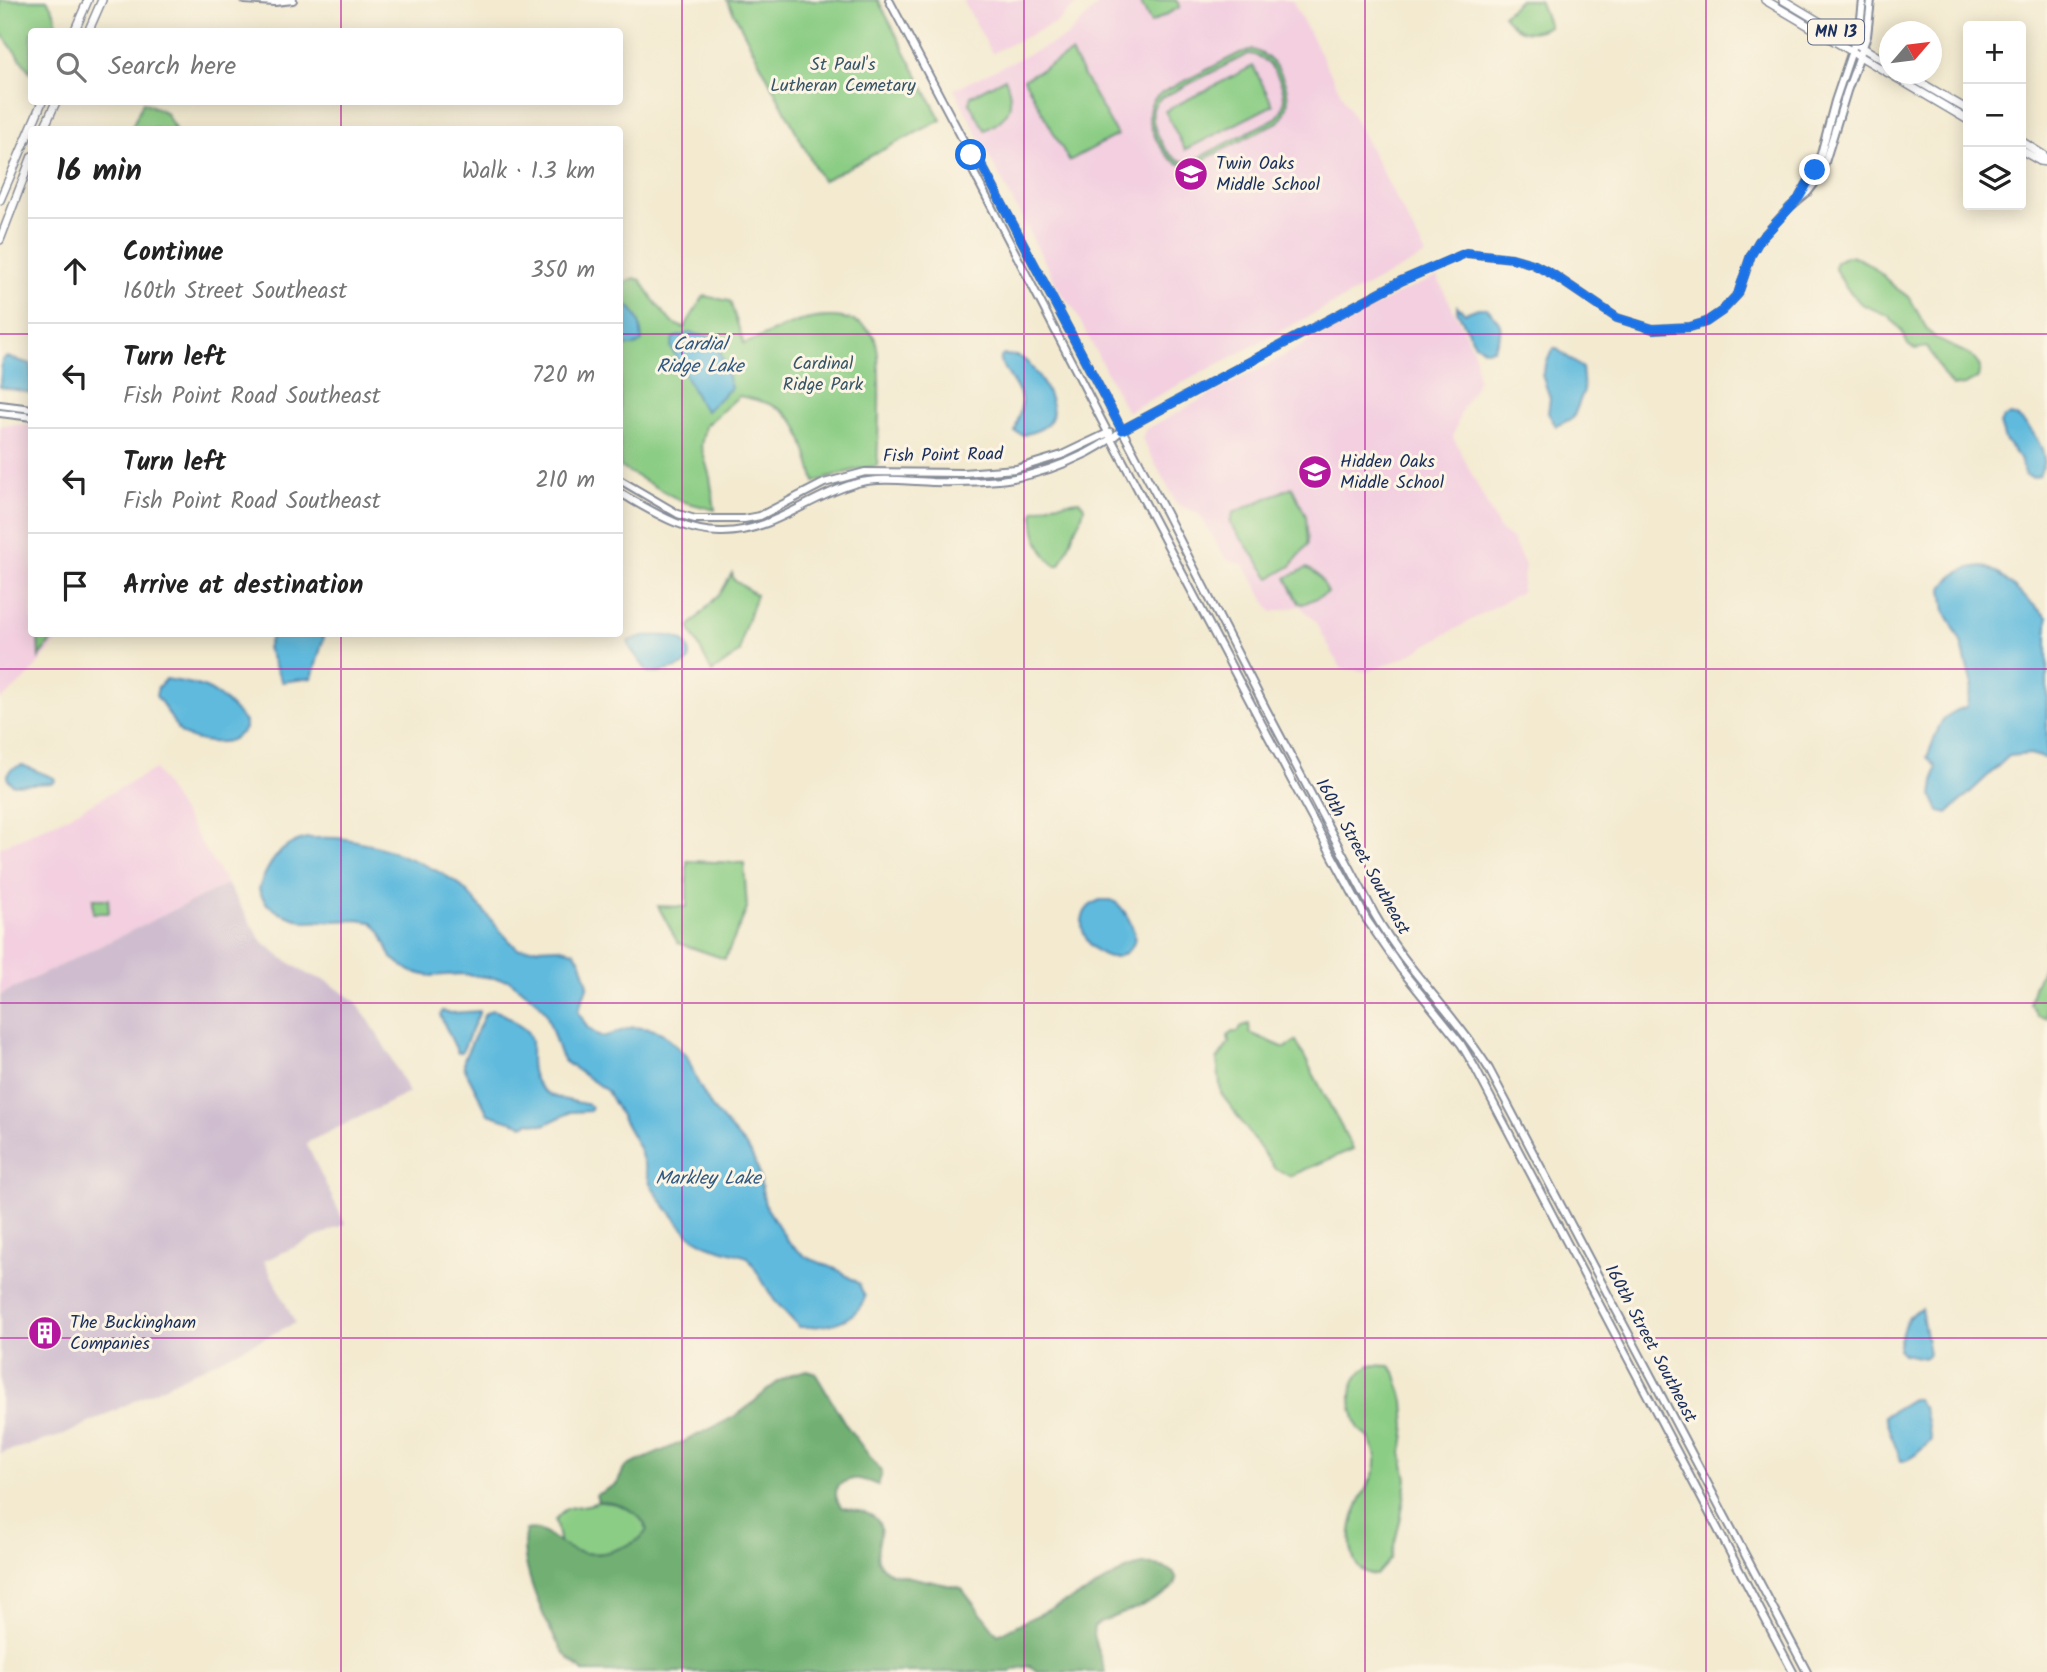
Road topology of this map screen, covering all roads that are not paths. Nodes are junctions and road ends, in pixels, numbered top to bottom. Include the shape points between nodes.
1 (88, 0) edge
2 (102, 0) edge
3 (244, 0) edge
4 (293, 0) edge
5 (889, 0) edge
6 (1765, 0) edge
7 (1783, 0) edge
8 (1863, 0) edge
9 (1871, 0) edge
10 (76, 28) edge
11 (90, 28) edge
12 (1854, 42) junction
13 (1851, 51) junction
14 (1862, 52) junction
15 (1879, 60) edge
16 (1923, 84) edge
17 (41, 105) edge
18 (55, 105) edge
19 (1963, 107) edge
20 (1963, 117) edge
21 (32, 126) edge
22 (46, 126) edge
23 (28, 135) edge
24 (2026, 144) edge
25 (2026, 153) edge
26 (971, 155) junction
27 (2047, 160) edge
28 (28, 166) edge
29 (1799, 198) junction
30 (0, 201) edge
31 (0, 240) edge
32 (0, 405) edge
33 (28, 408) edge
34 (0, 413) edge
35 (28, 416) edge
36 (1122, 430) junction
37 (1108, 432) junction
38 (1112, 440) junction
39 (623, 482) edge
40 (623, 495) edge
41 (1793, 1672) edge
42 (1807, 1672) edge

1 - 10 main road
2 - 11 main road
3 - 4 street
5 - 26 street, 160th Street Southeast
6 - 13 main road, MN 13
7 - 12 main road, MN 13
8 - 12 street
9 - 14 street
12 - 13 street
12 - 14 main road, MN 13
13 - 14 main road, MN 13
13 - 29 street via 1821,155
14 - 15 main road, MN 13
14 - 20 main road, MN 13
14 - 29 street via 1821,175
16 - 19 main road
17 - 21 main road
18 - 22 main road
23 - 30 main road
24 - 27 main road
25 - 27 main road
26 - 36 street, 160th Street Southeast via 980,162
26 - 37 street, 160th Street Southeast via 971,167
28 - 31 main road
29 - 36 street via 1759,241 1738,294 1706,322 1653,329 1617,318 1533,264 1466,253 1401,281
32 - 33 street
34 - 35 street
36 - 37 street, Fish Point Road
36 - 38 street, Fish Point Road
36 - 42 street, 160th Street Southeast via 1382,927 1489,1069
37 - 38 street, 160th Street Southeast
37 - 39 street, Fish Point Road via 1062,455 1016,469 865,472 824,483 760,516 744,519 695,519 678,514
38 - 40 street, Fish Point Road via 1045,471 1001,481 860,482 758,527 722,532 687,528
38 - 41 street, 160th Street Southeast via 1367,920 1474,1066

